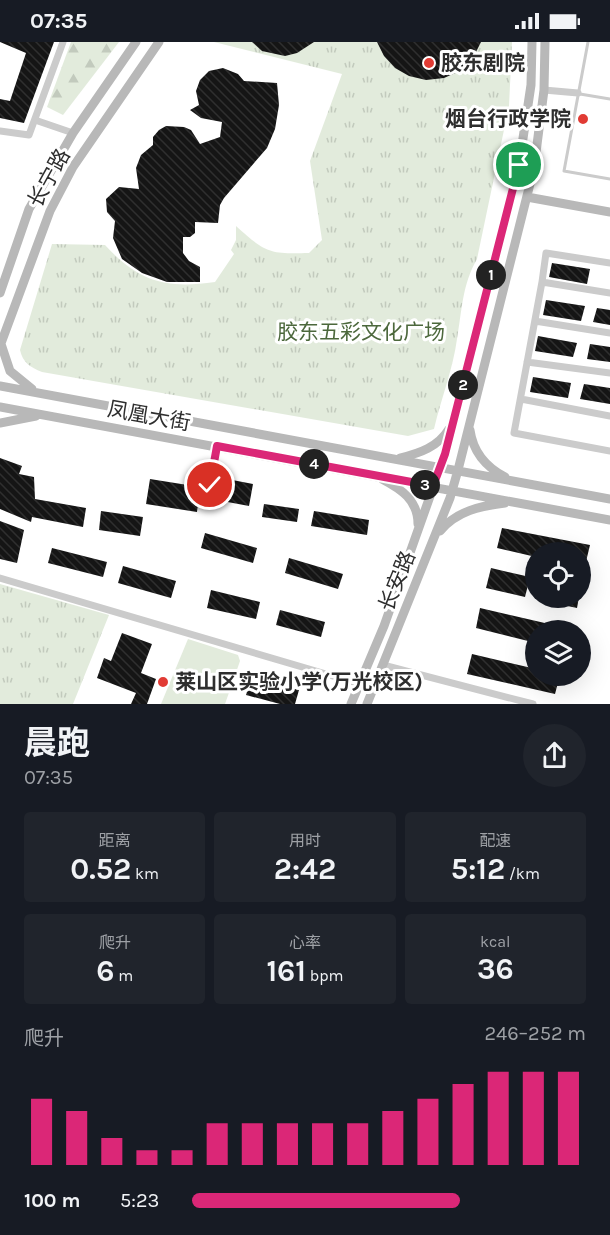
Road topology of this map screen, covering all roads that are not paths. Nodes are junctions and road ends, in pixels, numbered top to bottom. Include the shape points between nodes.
1 (63, 42) edge
2 (136, 42) edge
3 (159, 42) edge
4 (532, 42) edge
5 (545, 42) edge
6 (588, 42) edge
7 (544, 90) junction
8 (578, 93) junction
9 (610, 99) edge
10 (34, 120) junction
11 (0, 131) edge
12 (72, 133) junction
13 (610, 179) edge
14 (512, 193) junction
15 (527, 197) junction
16 (610, 212) edge
17 (610, 263) edge
18 (542, 282) junction
19 (0, 293) edge
20 (610, 293) edge
21 (11, 317) junction
22 (535, 321) junction
23 (0, 329) edge
24 (610, 333) edge
25 (0, 345) edge
26 (527, 362) junction
27 (610, 373) edge
28 (0, 386) edge
29 (39, 393) junction
30 (521, 399) junction
31 (0, 407) edge
32 (45, 415) junction
33 (610, 416) edge
34 (453, 422) junction
35 (0, 423) edge
36 (470, 426) junction
37 (217, 446) junction
38 (610, 451) edge
39 (395, 459) junction
40 (440, 467) junction
41 (458, 471) junction
42 (375, 475) junction
43 (516, 481) junction
44 (210, 485) dead end
45 (433, 486) junction
46 (453, 490) junction
47 (610, 499) edge
48 (517, 502) junction
49 (610, 520) edge
50 (418, 528) junction
51 (434, 537) junction
52 (0, 578) edge
53 (382, 665) junction
54 (360, 684) junction
55 (351, 704) edge
56 (367, 704) edge
57 (533, 704) edge

1 - 10 street
2 - 12 street, 长宁路
3 - 21 street, 长宁路 via 73,167 50,211
4 - 14 street, 长安路 via 527,111
5 - 7 street, 长安路
6 - 8 lane
7 - 8 street
7 - 15 street, 长安路
8 - 9 lane
8 - 13 lane via 564,171
10 - 11 street via 29,135
10 - 12 street
12 - 19 street, 长宁路 via 29,209
14 - 15 street
14 - 34 street, 长安路
15 - 16 street
15 - 36 street, 长安路
17 - 18 street via 546,253
18 - 20 street
18 - 22 street
21 - 23 street
21 - 25 street, 长宁路
22 - 24 street
22 - 26 street
25 - 29 street via 10,371
26 - 27 street
26 - 30 street
28 - 29 street, 凤凰大街
29 - 39 street, 凤凰大街
30 - 33 street
30 - 38 street via 514,434
31 - 32 street, 凤凰大街
32 - 35 street
32 - 37 street, 凤凰大街
34 - 39 street via 438,443
34 - 40 street, 长安路
36 - 41 street, 长安路
36 - 43 street via 476,451 487,465
37 - 42 street, 凤凰大街
37 - 44 lane
39 - 40 street, 凤凰大街
40 - 41 street, 凤凰大街
40 - 45 street, 长安路
41 - 43 street, 凤凰大街
41 - 46 street, 长安路
42 - 45 street, 凤凰大街
42 - 50 street via 410,498
43 - 47 street, 凤凰大街
45 - 46 street, 凤凰大街
45 - 50 street, 长安路
46 - 48 street, 凤凰大街
46 - 51 street, 长安路
48 - 49 street, 凤凰大街
48 - 51 street via 468,510
50 - 54 street, 长安路
51 - 53 street, 长安路
52 - 54 street
53 - 56 street, 长安路
53 - 57 street
54 - 55 street, 长安路

